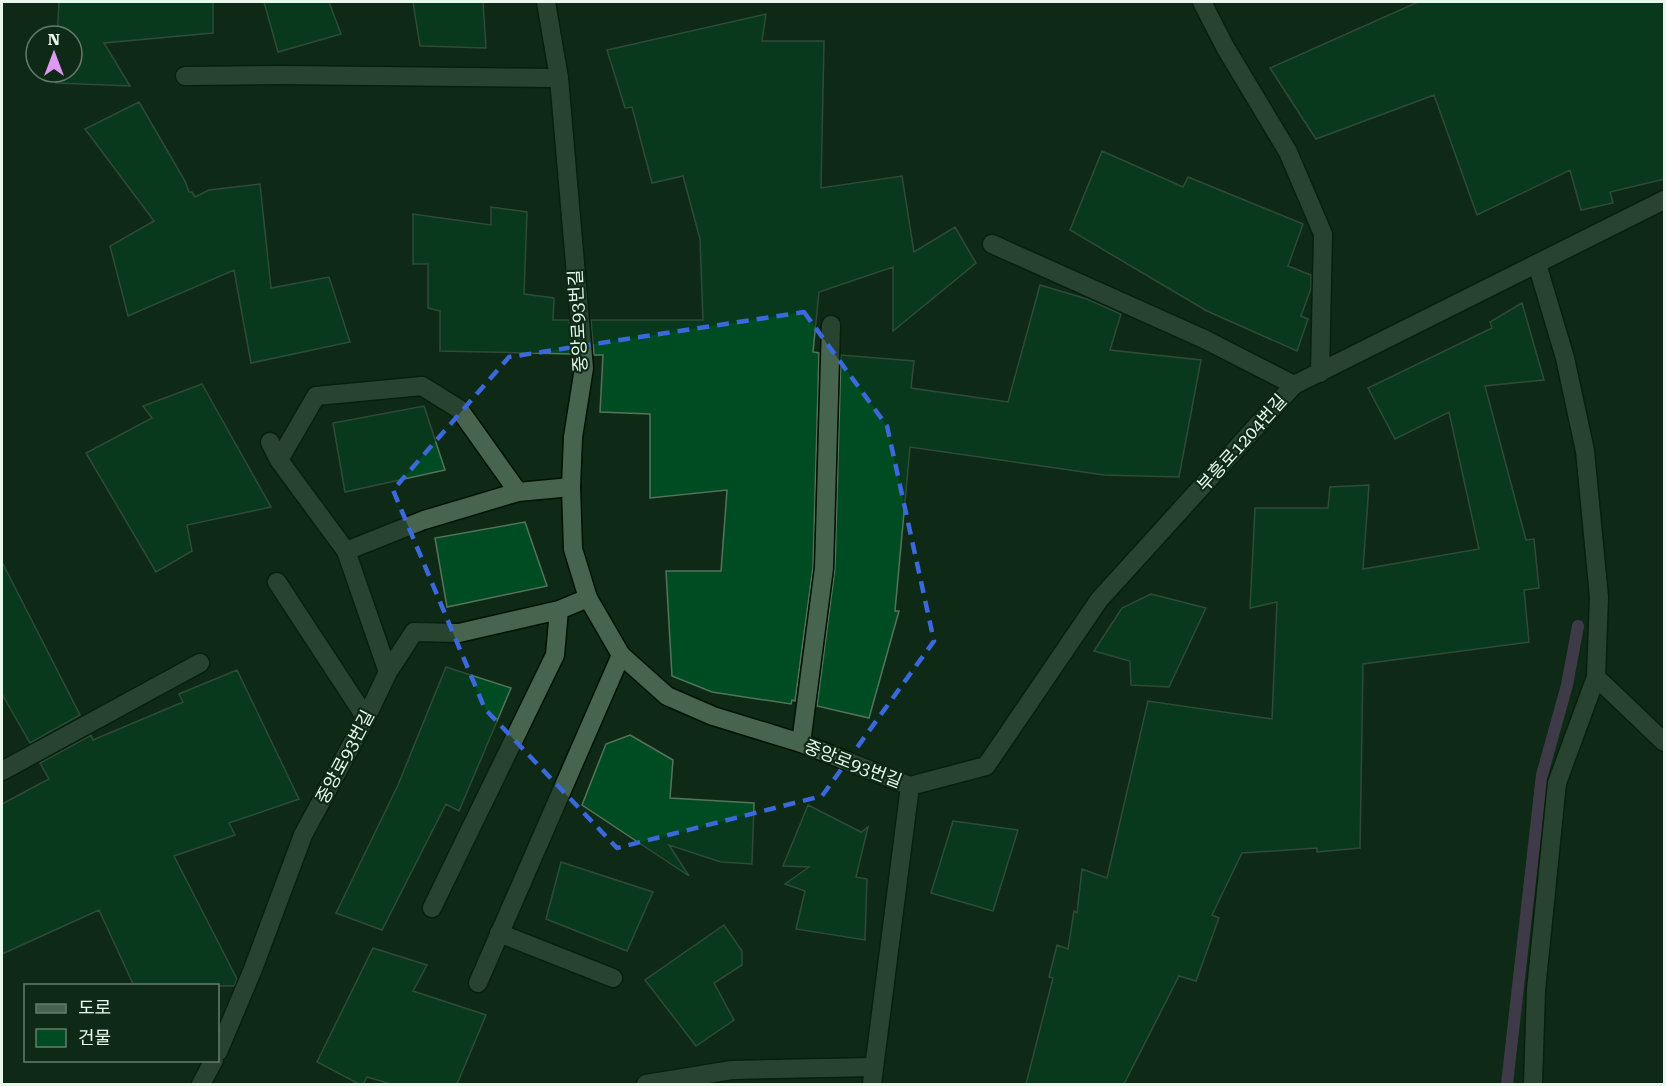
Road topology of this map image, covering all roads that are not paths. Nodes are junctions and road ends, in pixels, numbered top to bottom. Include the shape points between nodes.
1 (546, 2) edge
2 (1202, 2) edge
3 (185, 76) dead end
4 (559, 78) junction
5 (1665, 200) edge
6 (992, 244) dead end
7 (1537, 264) junction
8 (831, 325) dead end
9 (1320, 372) junction
10 (1294, 385) junction
11 (270, 442) dead end
12 (279, 460) junction
13 (571, 487) junction
14 (518, 492) junction
15 (346, 551) junction
16 (277, 582) dead end
17 (588, 598) junction
18 (559, 610) junction
19 (621, 655) junction
20 (200, 663) dead end
21 (388, 672) junction
22 (1596, 677) junction
23 (366, 718) junction
24 (1665, 742) edge
25 (801, 743) junction
26 (2, 771) edge
27 (910, 786) junction
28 (432, 908) dead end
29 (499, 933) junction
30 (613, 978) dead end
31 (478, 983) dead end
32 (219, 1050) edge
33 (213, 1062) edge
34 (873, 1076) edge
35 (201, 1084) edge
36 (646, 1084) edge
37 (1533, 1084) edge

1 - 4 street, 중앙로93번길
2 - 9 street via 1288,152 1323,234
3 - 4 street
4 - 13 street, 중앙로93번길 via 584,368 573,437
5 - 7 street, 부흥로1204번길
6 - 10 street via 1204,339
7 - 9 street, 부흥로1204번길
7 - 22 street via 1585,451 1599,597
8 - 25 street via 824,568
9 - 10 street, 부흥로1204번길
10 - 27 street, 부흥로1204번길 via 1099,600 986,766
11 - 12 street
12 - 14 street via 316,396 422,386 459,409
12 - 15 street
13 - 14 street
13 - 17 street, 중앙로93번길 via 573,549
14 - 15 street via 424,520
15 - 21 street
16 - 23 street
17 - 18 street, 중앙로93번길
17 - 19 street, 중앙로93번길
18 - 21 street, 중앙로93번길 via 459,633 414,632
18 - 28 street via 555,655
19 - 25 street, 중앙로93번길 via 667,696 713,716
19 - 29 street
20 - 26 street
21 - 23 street, 중앙로93번길
22 - 24 street
22 - 37 street via 1557,783 1536,990
23 - 32 street, 중앙로93번길 via 303,835
25 - 27 street, 중앙로93번길
27 - 34 street, 중앙로93번길
29 - 30 street
29 - 31 street
33 - 35 street
34 - 36 street via 732,1070

